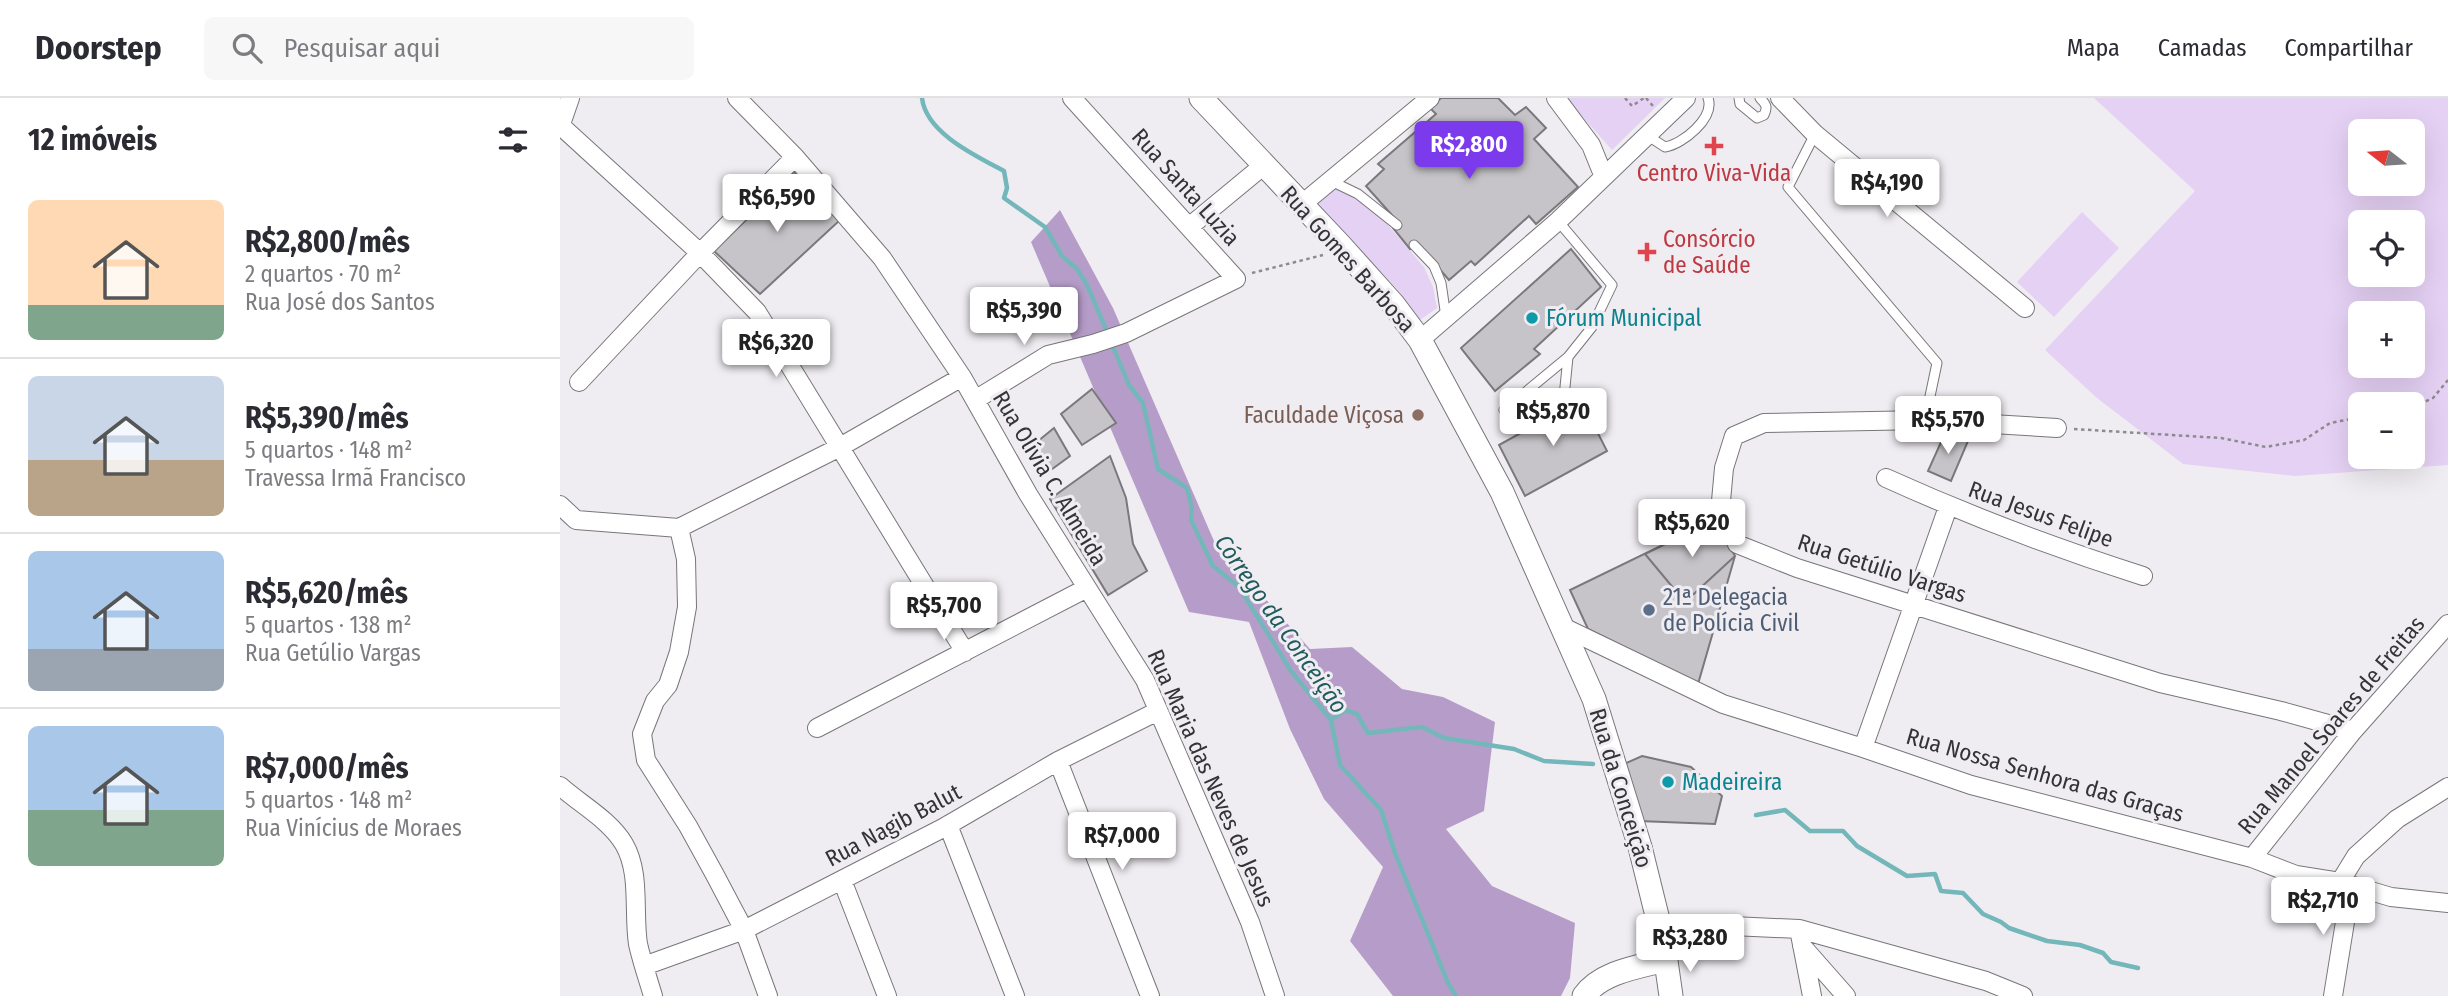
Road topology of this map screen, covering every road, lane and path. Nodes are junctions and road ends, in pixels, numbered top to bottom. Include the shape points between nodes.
1 (570, 98) edge
2 (737, 98) edge
3 (1072, 98) edge
4 (1201, 98) edge
5 (1430, 98) edge
6 (1556, 98) edge
7 (1625, 98) edge
8 (1644, 98) edge
9 (1686, 98) edge
10 (1708, 98) edge
11 (1739, 98) edge
12 (1760, 98) edge
13 (1780, 98) edge
14 (560, 126) edge
15 (1815, 134) junction
16 (1648, 136) junction
17 (795, 157) junction
18 (1264, 165) junction
19 (1604, 177) junction
20 (1329, 180) junction
21 (1301, 205) junction
22 (1558, 221) junction
23 (1396, 225) dead end
24 (1189, 227) junction
25 (1340, 245) junction
26 (1415, 245) dead end
27 (700, 253) junction
28 (1236, 279) junction
29 (2025, 308) dead end
30 (1446, 318) junction
31 (1420, 340) junction
32 (1568, 357) junction
33 (962, 377) junction
34 (2448, 380) edge
35 (579, 382) dead end
36 (975, 400) junction
37 (2425, 402) edge
38 (1925, 420) junction
39 (2348, 420) edge
40 (2057, 428) joint
41 (841, 447) junction
42 (1886, 478) dead end
43 (560, 505) edge
44 (1948, 507) junction
45 (679, 528) junction
46 (2143, 576) dead end
47 (1087, 587) junction
48 (1913, 604) junction
49 (2448, 624) edge
50 (1561, 626) junction
51 (965, 652) junction
52 (1158, 711) junction
53 (817, 728) dead end
54 (2353, 731) junction
55 (1863, 747) junction
56 (1058, 761) junction
57 (560, 786) edge
58 (2448, 787) edge
59 (948, 825) junction
60 (2252, 858) junction
61 (842, 880) junction
62 (2345, 883) junction
63 (2448, 903) edge
64 (744, 930) junction
65 (1800, 937) junction
66 (1664, 950) junction
67 (644, 966) junction
68 (653, 996) edge
69 (768, 996) edge
70 (887, 996) edge
71 (1015, 996) edge
72 (1150, 996) edge
73 (1275, 996) edge
74 (1584, 996) edge
75 (1671, 996) edge
76 (1812, 996) edge
77 (1846, 996) edge
78 (2023, 996) edge
79 (2333, 996) edge

1 - 14 street
2 - 17 street, Rua Olívia C. Almeida
3 - 24 street, Rua Santa Luzia
4 - 18 street, Rua Gomes Barbosa
5 - 20 street
6 - 19 street via 1591,145
7 - 8 path via 1632,106
9 - 16 street
10 - 16 lane via 1707,115 1674,146 1665,147
11 - 12 lane via 1757,118 1766,110
13 - 15 street
14 - 27 street
15 - 29 street
15 - 38 lane via 1788,187 1937,363
16 - 19 street
17 - 27 street
17 - 33 street, Rua Olívia C. Almeida via 882,258
18 - 21 street, Rua Gomes Barbosa
18 - 24 street
19 - 22 street
20 - 21 street
20 - 23 lane via 1358,194
21 - 25 street, Rua Gomes Barbosa
22 - 30 street
22 - 32 lane via 1612,285 1592,327
24 - 28 street, Rua Santa Luzia
25 - 28 path via 1328,253
25 - 31 street, Rua Gomes Barbosa
26 - 30 lane via 1434,266
27 - 35 street
27 - 41 street via 757,312
28 - 36 street via 1126,332 1048,355
30 - 31 street
31 - 50 street, Rua Gomes Barbosa via 1502,492
32 - 32 lane via 1504,410 1511,424 1563,397
33 - 36 street, Rua Olívia C. Almeida
33 - 41 street
34 - 37 path
36 - 47 street, Rua Olívia C. Almeida
38 - 40 street, Rua Getúlio Vargas
38 - 48 street, Rua Getúlio Vargas via 1764,424 1734,436 1724,468 1721,501 1737,544
39 - 40 path via 2330,423 2304,440 2266,447 2221,438
41 - 45 street
41 - 51 street
42 - 44 street, Rua Jesus Felipe
43 - 45 street via 576,520
44 - 46 street, Rua Jesus Felipe
44 - 48 street
45 - 64 street via 686,559 687,607 668,685 655,701 642,734 646,760
47 - 51 street
47 - 52 street, Rua Maria das Neves de Jesus via 1145,680
48 - 54 street, Rua Getúlio Vargas via 2160,683
48 - 55 street
49 - 54 street, Rua Manoel Soares de Freitas
50 - 55 street, Rua Nossa Senhora das Graças via 1723,704
50 - 66 street, Rua da Conceição via 1594,699 1640,847
51 - 53 street
52 - 56 street, Rua Nagib Balut
52 - 73 street, Rua Maria das Neves de Jesus via 1250,922
54 - 60 street, Rua Manoel Soares de Freitas
55 - 60 street, Rua Nossa Senhora das Graças via 1971,785
56 - 59 street, Rua Nagib Balut
56 - 72 street
57 - 67 street via 624,844 632,868
58 - 62 street via 2397,819 2356,856
59 - 61 street, Rua Nagib Balut
59 - 71 street
60 - 62 street, Rua Nossa Senhora das Graças via 2296,875
61 - 64 street, Rua Nagib Balut
61 - 70 street
62 - 63 street, Rua Nossa Senhora das Graças via 2391,897
62 - 79 street
64 - 67 street, Rua Nagib Balut
64 - 69 street
65 - 66 street via 1732,926
65 - 76 street
65 - 77 street
65 - 78 street via 1986,981
66 - 74 street via 1589,988
66 - 75 street, Rua da Conceição
67 - 68 street

